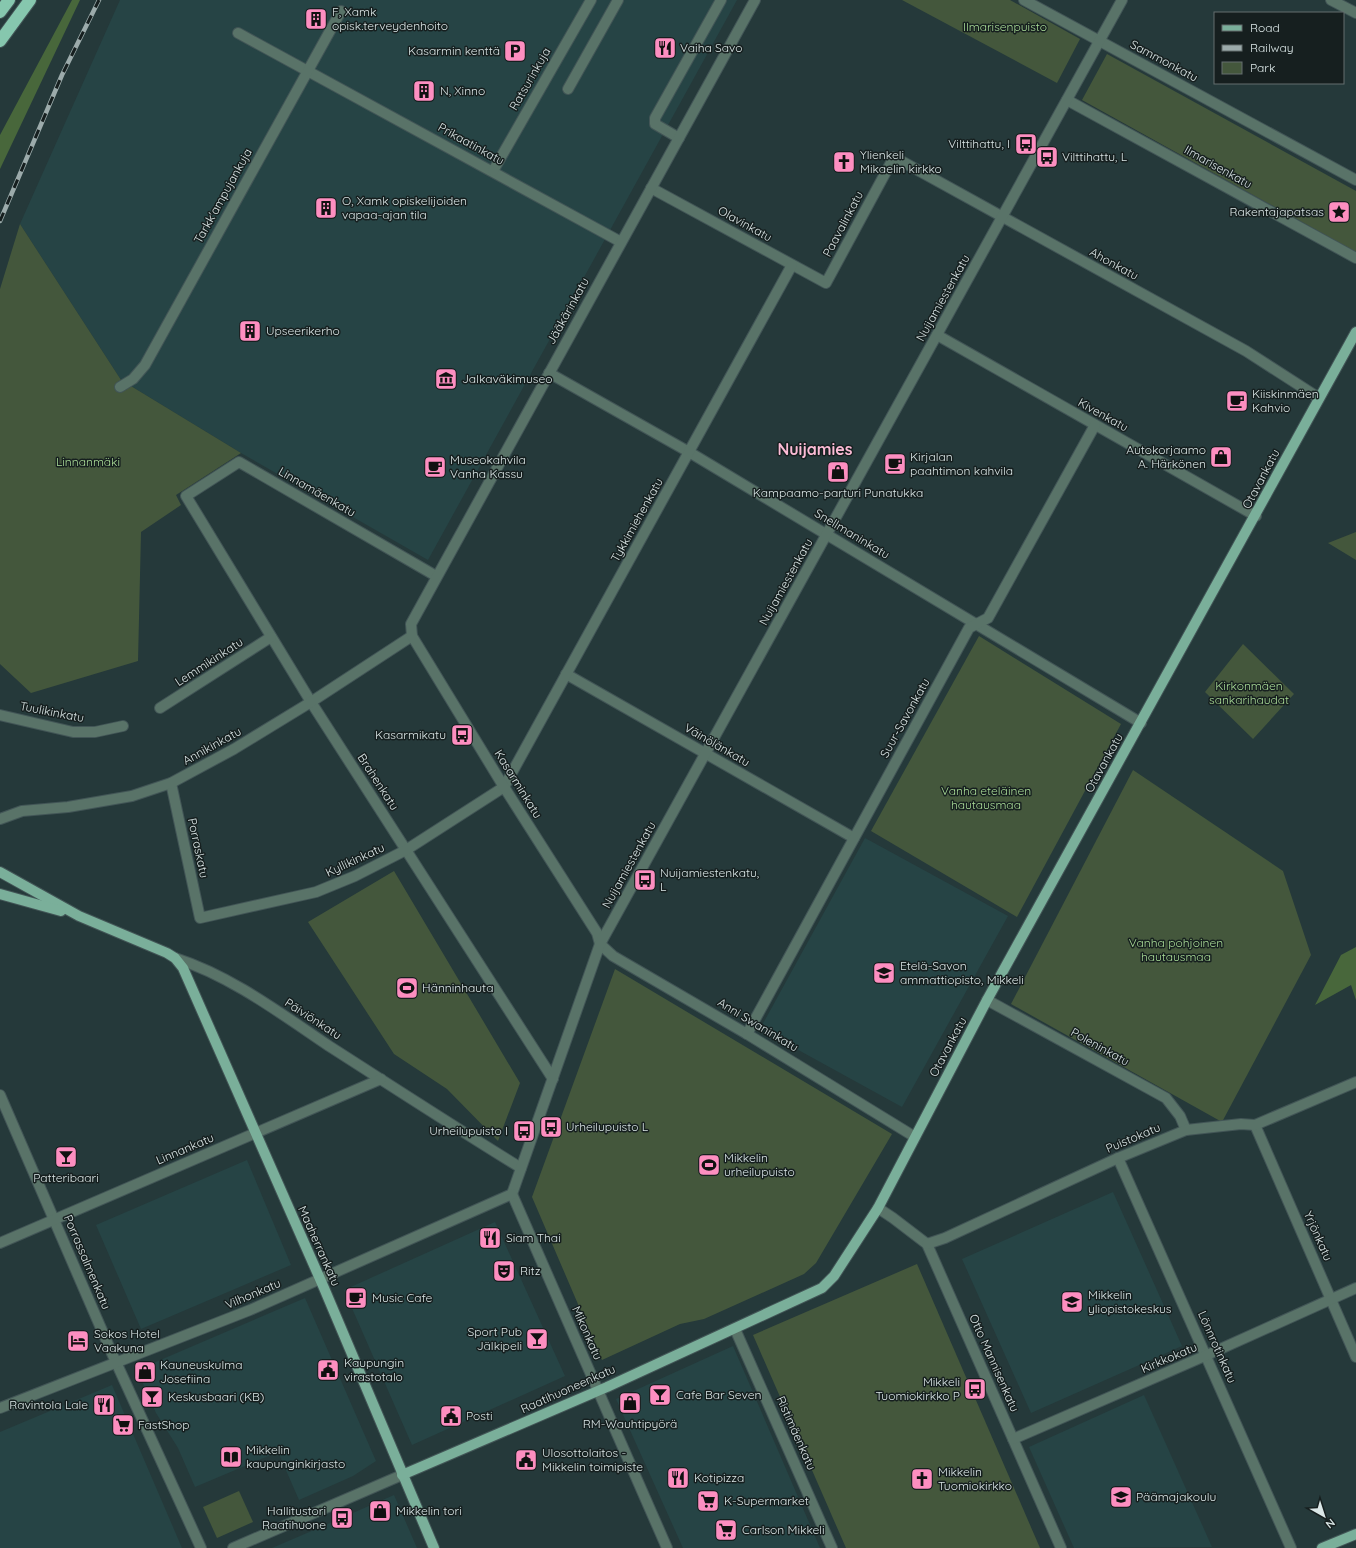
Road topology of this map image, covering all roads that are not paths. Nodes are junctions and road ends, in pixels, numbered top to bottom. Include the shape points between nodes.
1 (9, 0) edge
2 (30, 0) edge
3 (591, 0) edge
4 (618, 0) edge
5 (721, 0) edge
6 (1024, 0) edge
7 (1122, 0) edge
8 (1331, 0) edge
9 (751, 1) edge
10 (341, 11) dead end
11 (0, 12) edge
12 (1356, 14) edge
13 (238, 33) dead end
14 (0, 41) edge
15 (1099, 42) junction
16 (308, 70) junction
17 (568, 89) dead end
18 (1067, 100) junction
19 (679, 138) junction
20 (894, 157) joint
21 (493, 171) junction
22 (1356, 180) edge
23 (651, 188) junction
24 (1002, 217) junction
25 (621, 242) junction
26 (1356, 258) edge
27 (792, 265) junction
28 (826, 283) joint
29 (1356, 332) edge
30 (937, 335) junction
31 (549, 373) junction
32 (120, 388) dead end
33 (1319, 398) junction
34 (1095, 425) junction
35 (689, 452) junction
36 (186, 496) joint
37 (1256, 516) junction
38 (827, 534) junction
39 (436, 576) junction
40 (976, 624) junction
41 (412, 636) junction
42 (271, 637) junction
43 (566, 674) junction
44 (311, 702) junction
45 (160, 708) dead end
46 (0, 715) edge
47 (1142, 723) junction
48 (123, 726) dead end
49 (706, 753) junction
50 (171, 783) junction
51 (504, 787) junction
52 (0, 819) edge
53 (854, 838) junction
54 (406, 850) junction
55 (0, 872) edge
56 (0, 894) edge
57 (79, 916) junction
58 (200, 918) joint
59 (600, 944) junction
60 (175, 958) junction
61 (987, 1000) junction
62 (747, 1034) junction
63 (381, 1079) junction
64 (553, 1079) junction
65 (1356, 1082) edge
66 (0, 1095) edge
67 (1255, 1125) junction
68 (1186, 1130) junction
69 (255, 1133) junction
70 (915, 1137) junction
71 (1118, 1158) junction
72 (521, 1168) junction
73 (512, 1194) junction
74 (878, 1208) junction
75 (54, 1219) junction
76 (0, 1244) edge
77 (927, 1244) junction
78 (320, 1280) junction
79 (1356, 1288) edge
80 (1332, 1299) junction
81 (735, 1329) junction
82 (1207, 1355) junction
83 (1356, 1357) edge
84 (116, 1363) junction
85 (598, 1391) junction
86 (0, 1408) edge
87 (1013, 1439) junction
88 (402, 1475) junction
89 (1356, 1534) edge
90 (201, 1548) edge
91 (233, 1548) edge
92 (434, 1548) edge
93 (667, 1548) edge
94 (832, 1548) edge
95 (1061, 1548) edge
96 (1291, 1548) edge
97 (1322, 1548) edge

1 - 11 highway
2 - 14 highway
3 - 21 street, Ratsurinkuja
4 - 17 street
5 - 19 street via 655,118 655,124
6 - 15 street, Sammonkatu
7 - 15 street, Nuijamiestenkatu
8 - 12 street
9 - 19 street, Jääkärinkatu
10 - 16 street, Tarkk'ampujankuja
13 - 16 street, Prikaatinkatu
15 - 18 street, Nuijamiestenkatu
15 - 22 street, Sammonkatu
16 - 21 street, Prikaatinkatu
16 - 32 street, Tarkk'ampujankuja via 145,365 133,379
18 - 24 street, Nuijamiestenkatu
18 - 26 street, Ilmarisenkatu
19 - 23 street, Jääkärinkatu
20 - 24 street, Ahonkatu
20 - 28 street, Paavalinkatu
21 - 25 street, Prikaatinkatu
23 - 25 street, Jääkärinkatu
23 - 27 street, Olavinkatu
24 - 30 street, Nuijamiestenkatu
24 - 33 street, Ahonkatu via 1246,351
25 - 31 street, Jääkärinkatu
27 - 28 street, Olavinkatu
27 - 35 street, Tykkimiehenkatu
29 - 33 main road, Otavankatu
30 - 34 street, Kivenkatu
30 - 38 street, Nuijamiestenkatu
31 - 35 street, Snellmaninkatu
31 - 39 street, Jääkärinkatu
33 - 37 main road, Otavankatu
34 - 37 street, Kivenkatu
34 - 40 street, Suur-Savonkatu via 988,618
35 - 38 street, Snellmaninkatu
35 - 43 street, Tykkimiehenkatu
36 - 39 street, Linnamäenkatu via 239,462
36 - 42 street, Brahenkatu
37 - 47 main road, Otavankatu
38 - 40 street, Snellmaninkatu
38 - 49 street, Nuijamiestenkatu
39 - 41 street, Jääkärinkatu via 411,624
40 - 47 street, Snellmaninkatu
40 - 53 street, Suur-Savonkatu via 969,628
41 - 44 street, Annikinkatu
41 - 51 street, Kasarminkatu
42 - 44 street, Brahenkatu
42 - 45 street, Lemmikinkatu
43 - 49 street, Väinölänkatu
43 - 51 street, Tykkimiehenkatu
44 - 50 street, Annikinkatu via 234,749
44 - 54 street, Brahenkatu
46 - 48 street, Tuulikinkatu via 73,732 95,732
47 - 61 main road, Otavankatu
49 - 53 street, Väinölänkatu
49 - 59 street, Nuijamiestenkatu
50 - 52 street, Annikinkatu via 132,796 22,812
50 - 58 street, Porraskatu
51 - 54 street, Kyllikinkatu
51 - 59 street, Kasarminkatu via 597,933
53 - 62 street, Suur-Savonkatu
54 - 58 street, Kyllikinkatu via 316,892
54 - 64 street, Brahenkatu
55 - 57 main road, Päiviönkatu
56 - 57 main road, Päiviönkatu
57 - 60 main road, Päiviönkatu
59 - 62 street, Anni Swaninkatu via 613,956
59 - 64 street, Nuijamiestenkatu
60 - 63 street, Päiviönkatu via 210,970
60 - 69 main road, Maaherrankatu via 184,968
61 - 68 street, Poleninkatu via 1166,1098 1180,1116
61 - 70 main road, Otavankatu
62 - 70 street, Anni Swaninkatu
63 - 69 street, Linnankatu
63 - 72 street, Päiviönkatu
64 - 72 street, Nuijamiestenkatu
65 - 67 street, Puistokatu
66 - 75 street, Porrassalmenkatu
67 - 68 street, Puistokatu via 1241,1124
67 - 80 street, Yrjönkatu
68 - 71 street, Puistokatu
69 - 75 street, Linnankatu
69 - 78 main road, Maaherrankatu
70 - 74 main road, Otavankatu
71 - 77 street, Puistokatu
71 - 82 street, Lönnrotinkatu
72 - 73 street, Nuijamiestenkatu
73 - 78 street, Vilhonkatu
73 - 85 street, Mikonkatu
74 - 77 street, Otto Mannisenkatu
74 - 81 main road, Raatihuoneenkatu via 834,1276 822,1288
75 - 76 street, Linnankatu
75 - 84 street, Porrassalmenkatu
77 - 87 street, Otto Mannisenkatu
78 - 84 street, Vilhonkatu
78 - 88 main road, Maaherrankatu
79 - 80 street, Kirkkokatu
80 - 82 street, Kirkkokatu
80 - 83 street, Yrjönkatu
81 - 85 main road, Raatihuoneenkatu
81 - 94 street, Ristimäenkatu
82 - 87 street, Kirkkokatu
82 - 96 street, Lönnrotinkatu
84 - 86 street, Vilhonkatu
84 - 90 street, Porrassalmenkatu
85 - 88 main road, Raatihuoneenkatu
85 - 93 street, Mikonkatu
87 - 95 street, Otto Mannisenkatu
88 - 91 street, Raatihuoneenkatu
88 - 92 main road, Maaherrankatu
89 - 97 main road

